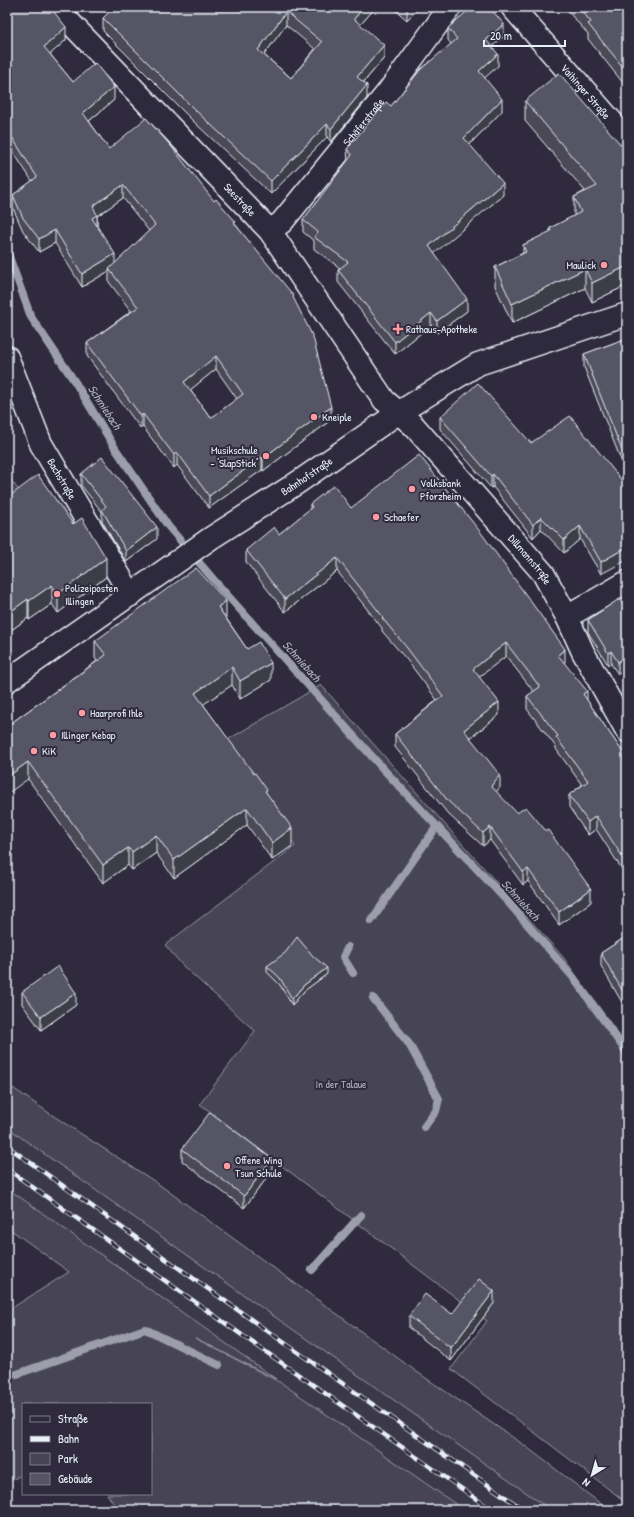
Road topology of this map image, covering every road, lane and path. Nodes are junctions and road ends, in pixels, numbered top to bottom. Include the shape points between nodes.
1 (55, 7) edge
2 (450, 7) edge
3 (512, 7) edge
4 (627, 139) edge
5 (270, 232) junction
6 (627, 314) edge
7 (7, 357) edge
8 (398, 413) junction
9 (627, 582) edge
10 (131, 595) junction
11 (567, 617) junction
12 (7, 681) edge
13 (627, 731) edge

1 - 5 street, Seestraße
2 - 5 street, Schäferstraße via 388,92 282,222
3 - 4 street, Vaihinger Straße
5 - 8 street, Seestraße via 384,400
6 - 8 street, Bahnhofstraße via 478,364
7 - 10 street, Bachstraße via 41,444
8 - 10 street, Bahnhofstraße via 298,483 211,538
8 - 11 street, Dillmannstraße via 414,426 543,573
9 - 11 street
10 - 12 street, Bahnhofstraße
11 - 13 street, Dillmannstraße via 583,652

